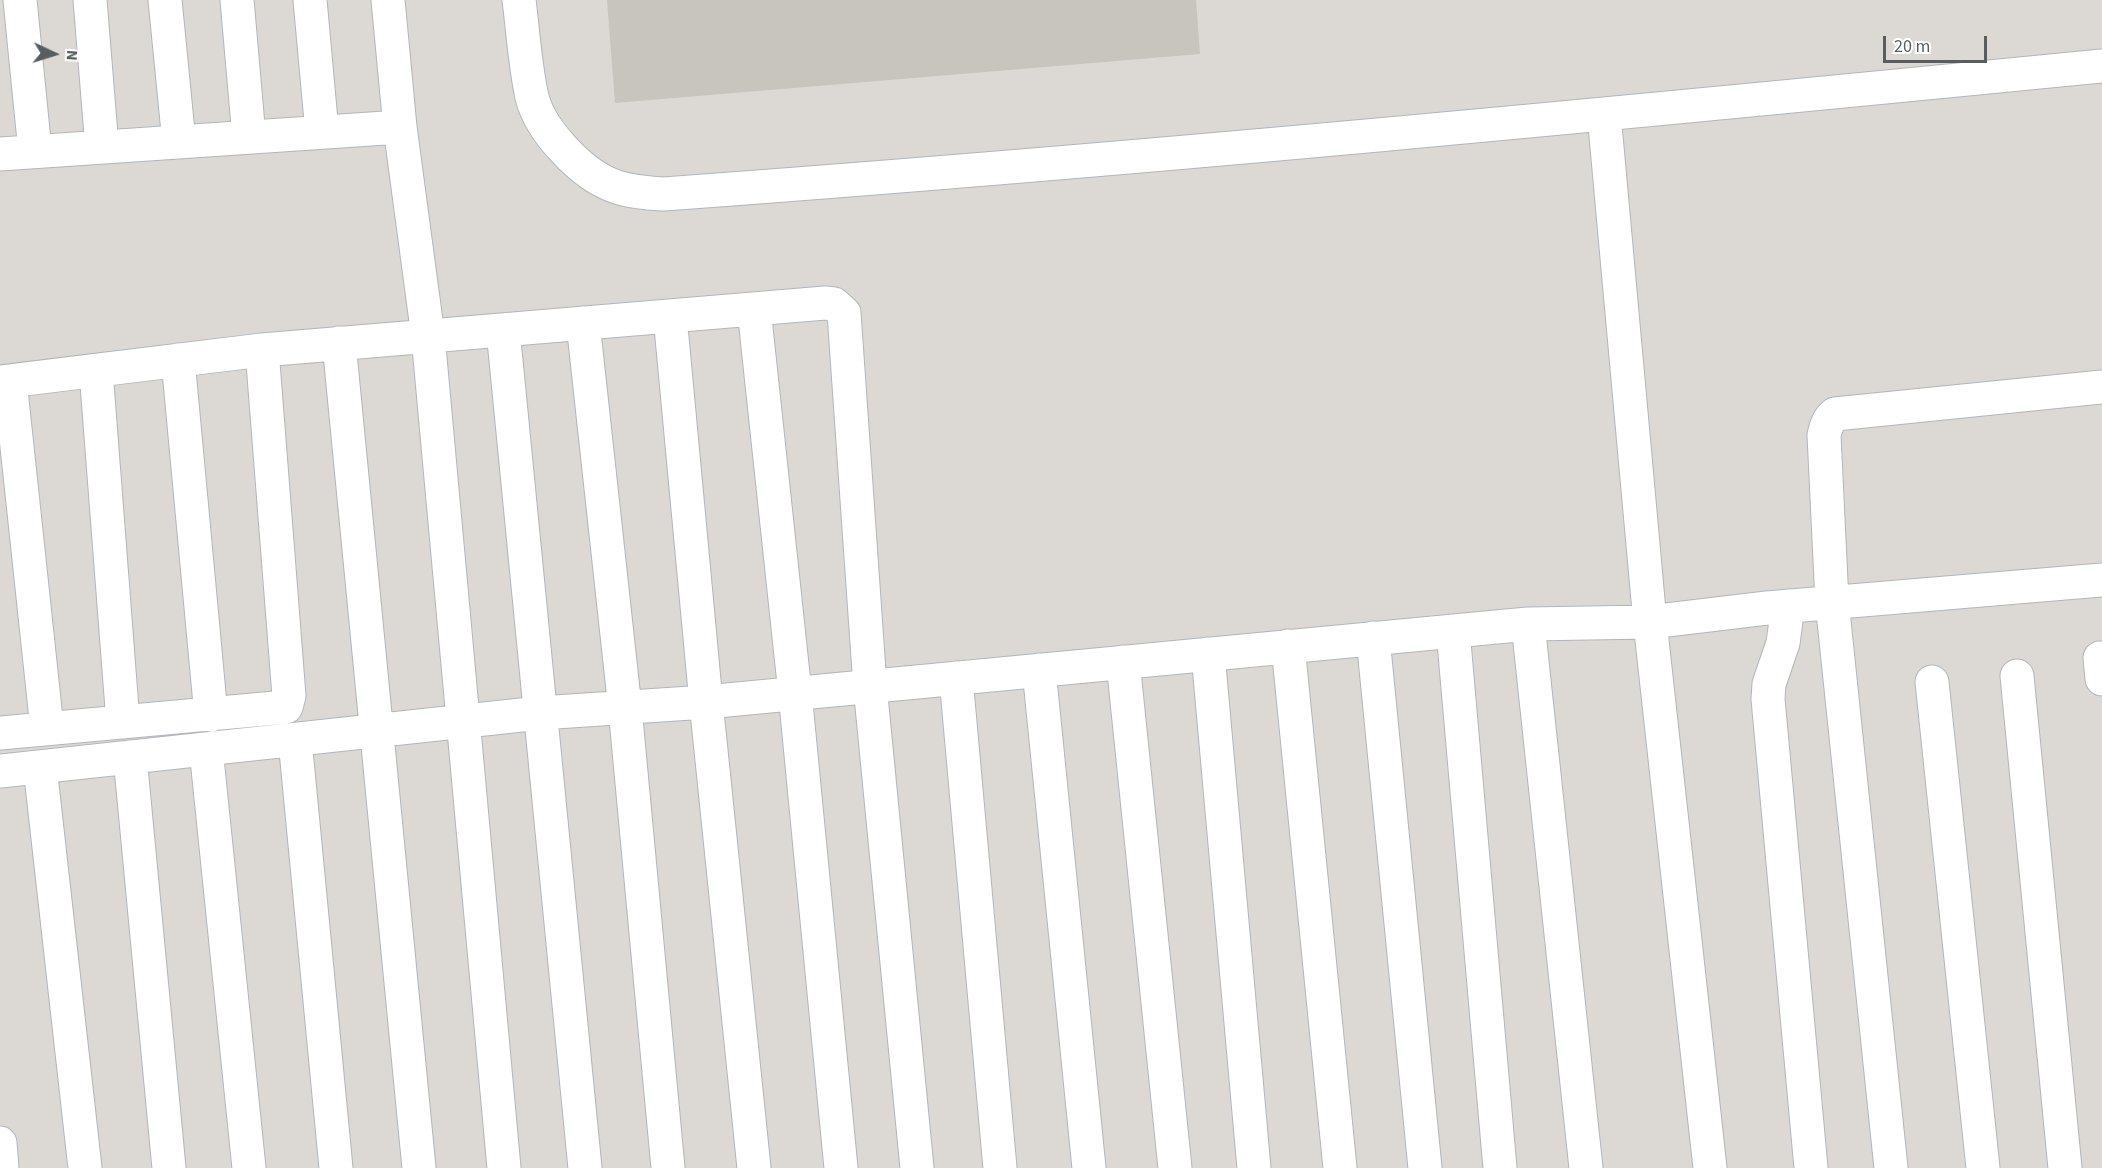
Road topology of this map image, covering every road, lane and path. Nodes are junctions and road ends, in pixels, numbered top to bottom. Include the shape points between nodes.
1 (20, 0) edge
2 (90, 0) edge
3 (165, 0) edge
4 (237, 0) edge
5 (310, 0) edge
6 (388, 0) edge
7 (519, 0) edge
8 (2102, 66) edge
9 (1604, 114) junction
10 (400, 127) junction
11 (322, 132) junction
12 (249, 137) junction
13 (179, 142) junction
14 (102, 147) junction
15 (34, 151) junction
16 (0, 154) edge
17 (754, 309) junction
18 (670, 316) junction
19 (584, 323) junction
20 (503, 330) junction
21 (428, 336) junction
22 (339, 343) junction
23 (262, 350) junction
24 (178, 360) junction
25 (96, 371) junction
26 (5, 382) edge
27 (2102, 387) edge
28 (2102, 580) edge
29 (1833, 602) junction
30 (1788, 606) junction
31 (1650, 622) junction
32 (1528, 624) junction
33 (1453, 631) junction
34 (1373, 638) junction
35 (1288, 646) junction
36 (1208, 654) junction
37 (1123, 662) junction
38 (1039, 670) junction
39 (2017, 676) dead end
40 (956, 678) junction
41 (1932, 682) dead end
42 (870, 686) junction
43 (795, 693) junction
44 (706, 702) junction
45 (625, 708) junction
46 (540, 713) junction
47 (211, 715) junction
48 (463, 721) junction
49 (123, 722) junction
50 (47, 729) junction
51 (376, 731) junction
52 (0, 733) edge
53 (295, 740) junction
54 (206, 749) junction
55 (130, 757) junction
56 (40, 767) junction
57 (0, 771) edge
58 (0, 1143) edge
59 (2, 1168) edge
60 (85, 1168) edge
61 (169, 1168) edge
62 (249, 1168) edge
63 (336, 1168) edge
64 (419, 1168) edge
65 (504, 1168) edge
66 (585, 1168) edge
67 (668, 1168) edge
68 (754, 1168) edge
69 (841, 1168) edge
70 (917, 1168) edge
71 (1000, 1168) edge
72 (1089, 1168) edge
73 (1175, 1168) edge
74 (1254, 1168) edge
75 (1340, 1168) edge
76 (1425, 1168) edge
77 (1500, 1168) edge
78 (1586, 1168) edge
79 (1710, 1168) edge
80 (1811, 1168) edge
81 (1891, 1168) edge
82 (1983, 1168) edge
83 (2065, 1168) edge

1 - 15 lane
2 - 14 lane
3 - 13 lane
4 - 12 lane
5 - 11 lane
6 - 10 lane
7 - 9 lane via 532,98 551,136 585,171 614,186 643,192 664,194 802,184
8 - 9 lane
9 - 31 lane
10 - 11 lane
10 - 21 lane
11 - 12 lane
12 - 13 lane
13 - 14 lane
14 - 15 lane
15 - 16 lane
17 - 18 lane
17 - 42 lane via 825,303 834,304 843,313
17 - 43 lane
18 - 19 lane
18 - 44 lane
19 - 20 lane
19 - 45 lane
20 - 21 lane
20 - 46 lane
21 - 22 lane
21 - 48 lane
22 - 23 lane
22 - 51 lane
23 - 24 lane
23 - 47 lane via 289,696 283,708
24 - 25 lane
24 - 47 lane
25 - 26 lane
25 - 49 lane
26 - 50 lane
27 - 29 lane via 1831,417 1824,435
28 - 29 lane
29 - 30 lane
29 - 81 lane
30 - 31 lane
30 - 80 lane via 1783,644 1768,699
31 - 32 lane
31 - 79 lane
32 - 33 lane
32 - 78 lane
33 - 34 lane
33 - 77 lane
34 - 35 lane
34 - 76 lane
35 - 36 lane
35 - 75 lane
36 - 37 lane
36 - 74 lane
37 - 38 lane
37 - 73 lane
38 - 40 lane
38 - 72 lane
39 - 83 lane
40 - 42 lane
40 - 71 lane
41 - 82 lane
42 - 43 lane
42 - 70 lane
43 - 44 lane
43 - 69 lane
44 - 45 lane
44 - 68 lane
45 - 46 lane
45 - 67 lane
46 - 48 lane
46 - 66 lane
47 - 49 lane
48 - 51 lane
48 - 65 lane
49 - 50 lane
50 - 52 lane
51 - 53 lane
51 - 64 lane
53 - 54 lane
53 - 63 lane
54 - 55 lane
54 - 62 lane
55 - 56 lane
55 - 61 lane
56 - 57 lane
56 - 60 lane
58 - 59 lane

